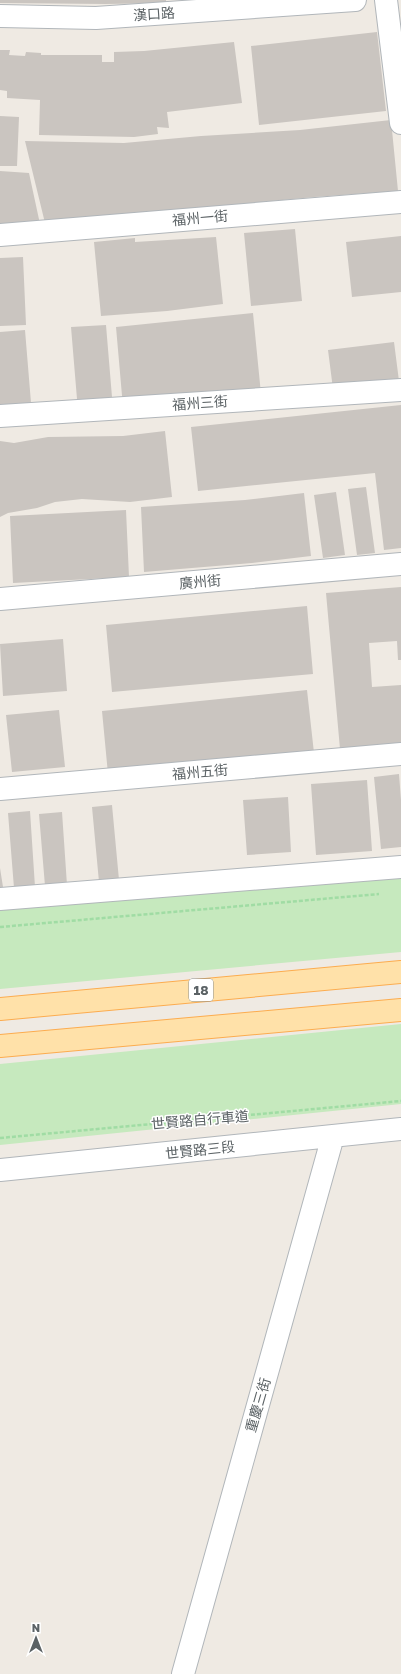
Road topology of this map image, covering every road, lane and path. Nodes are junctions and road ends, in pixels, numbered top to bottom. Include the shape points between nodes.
1 (355, 0) edge
2 (386, 0) edge
3 (246, 4) edge
4 (0, 16) edge
5 (401, 123) edge
6 (401, 202) edge
7 (0, 235) edge
8 (401, 390) edge
9 (0, 416) edge
10 (401, 564) edge
11 (0, 599) edge
12 (401, 754) edge
13 (0, 789) edge
14 (401, 867) edge
15 (385, 893) dead end
16 (0, 899) edge
17 (0, 927) edge
18 (401, 972) edge
19 (0, 1009) edge
20 (401, 1010) edge
21 (0, 1046) edge
22 (401, 1101) edge
23 (401, 1130) edge
24 (333, 1136) junction
25 (0, 1138) edge
26 (0, 1170) edge
27 (183, 1674) edge

1 - 3 street, 漢口路
2 - 5 street
3 - 4 street, 漢口路 via 96,18
6 - 7 street, 福州一街
8 - 9 street, 福州三街
10 - 11 street, 廣州街
12 - 13 street, 福州五街
14 - 16 street
15 - 17 path
18 - 19 main road, 18
20 - 21 main road
22 - 25 path, 世賢路自行車道
23 - 24 street, 世賢路三段
24 - 26 street, 世賢路三段
24 - 27 street, 重慶三街

